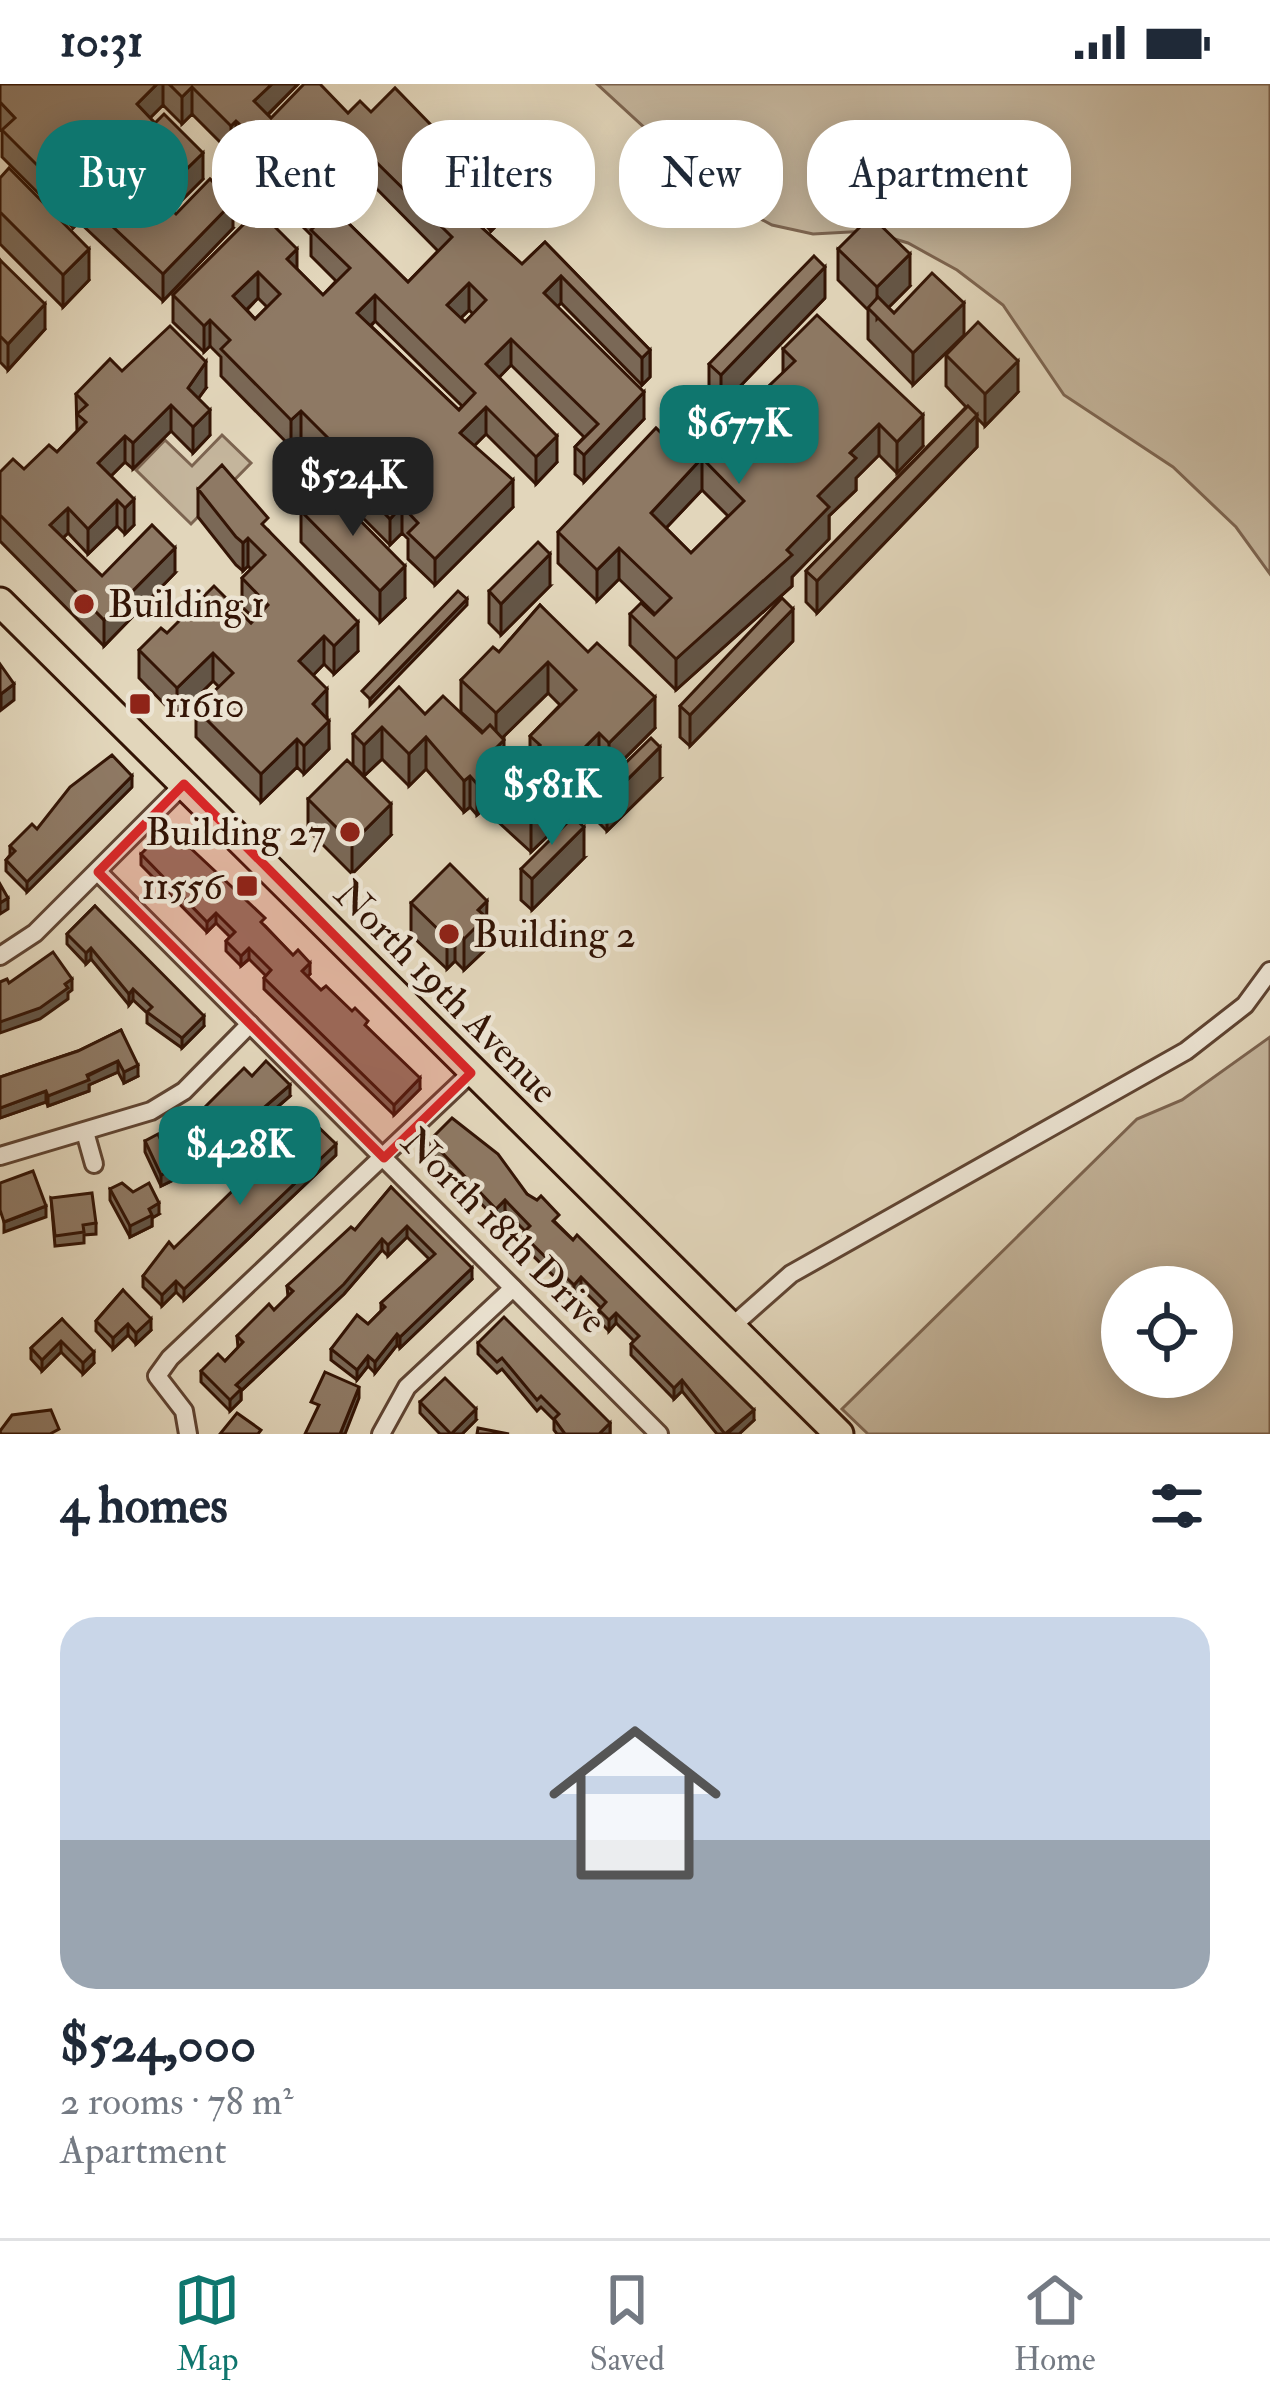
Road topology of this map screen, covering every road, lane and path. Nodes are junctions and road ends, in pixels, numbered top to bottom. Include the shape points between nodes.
1 (0, 602) edge
2 (184, 784) junction
3 (98, 872) junction
4 (0, 956) edge
5 (1270, 971) edge
6 (250, 1024) junction
7 (471, 1073) junction
8 (85, 1132) junction
9 (0, 1156) edge
10 (385, 1158) junction
11 (94, 1164) dead end
12 (513, 1288) junction
13 (730, 1328) junction
14 (188, 1434) edge
15 (381, 1434) edge
16 (659, 1434) edge
17 (839, 1434) edge

1 - 2 main road, North 19th Avenue
2 - 3 street
2 - 7 main road, North 19th Avenue
3 - 4 street
3 - 6 street, North 18th Drive
5 - 13 street via 1245,1005 1186,1051 791,1274
6 - 8 street via 165,1103
6 - 10 street, North 18th Drive
7 - 10 street
7 - 13 main road, North 19th Avenue
8 - 9 street
8 - 11 street
10 - 12 street, North 18th Drive
10 - 14 street via 157,1376 184,1411
12 - 15 street via 407,1387
12 - 16 street, North 18th Drive
13 - 17 main road, North 19th Avenue

